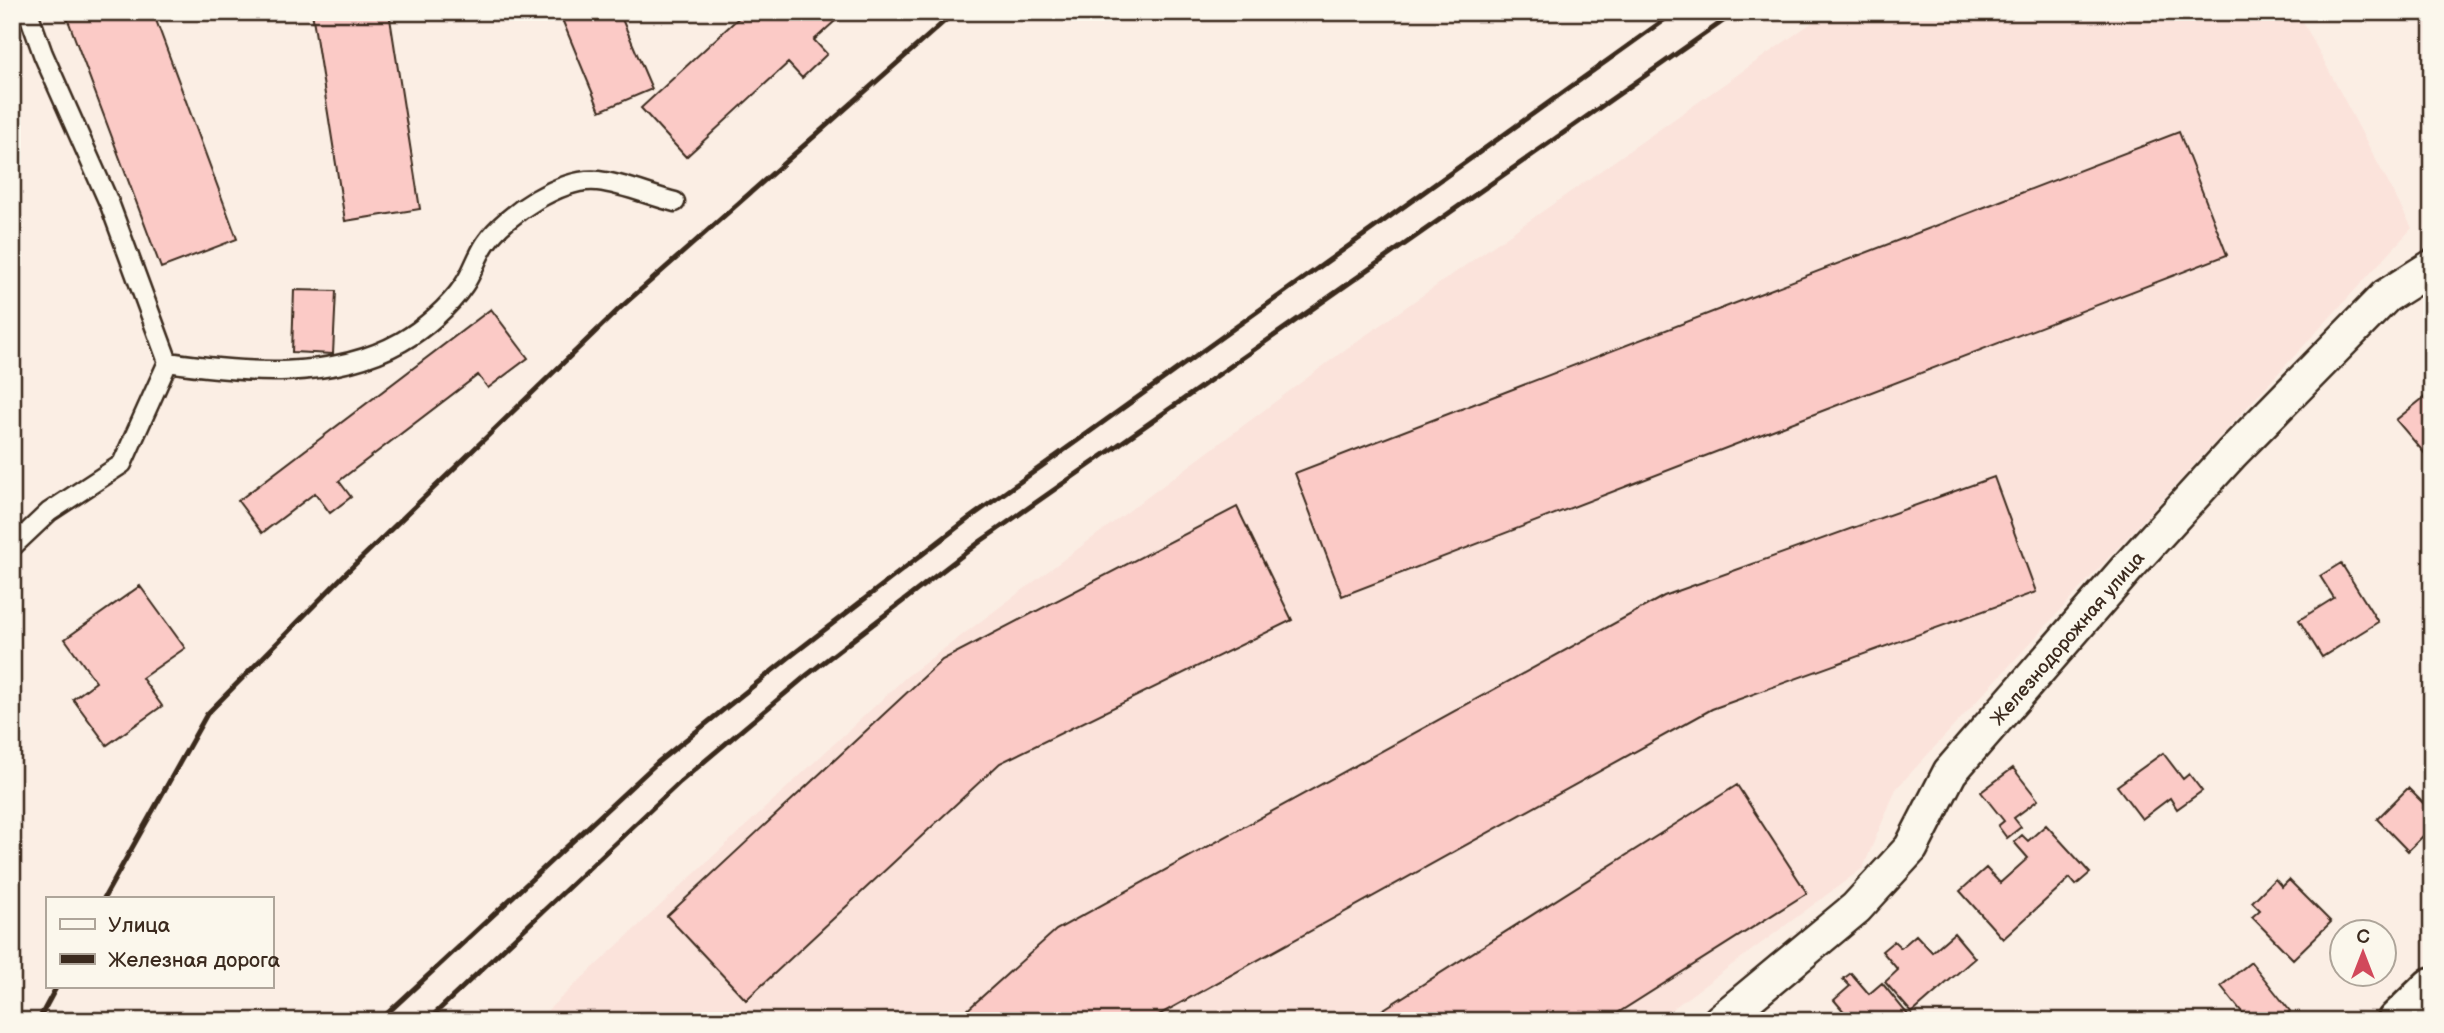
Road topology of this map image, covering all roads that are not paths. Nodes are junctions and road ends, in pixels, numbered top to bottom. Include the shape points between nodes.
1 (27, 12) edge
2 (675, 202) dead end
3 (2432, 267) edge
4 (168, 362) junction
5 (12, 547) edge
6 (2432, 987) edge
7 (1720, 1021) edge
8 (2397, 1021) edge

1 - 4 lane via 110,205
2 - 4 lane via 598,181 569,183 526,206 487,242 463,286 432,319 401,342 359,360 312,369 221,369
3 - 7 street, Железнодорожная улица via 2386,296 2129,566 1950,772 1911,848 1856,908
4 - 5 lane via 122,464 49,512
6 - 8 main road

